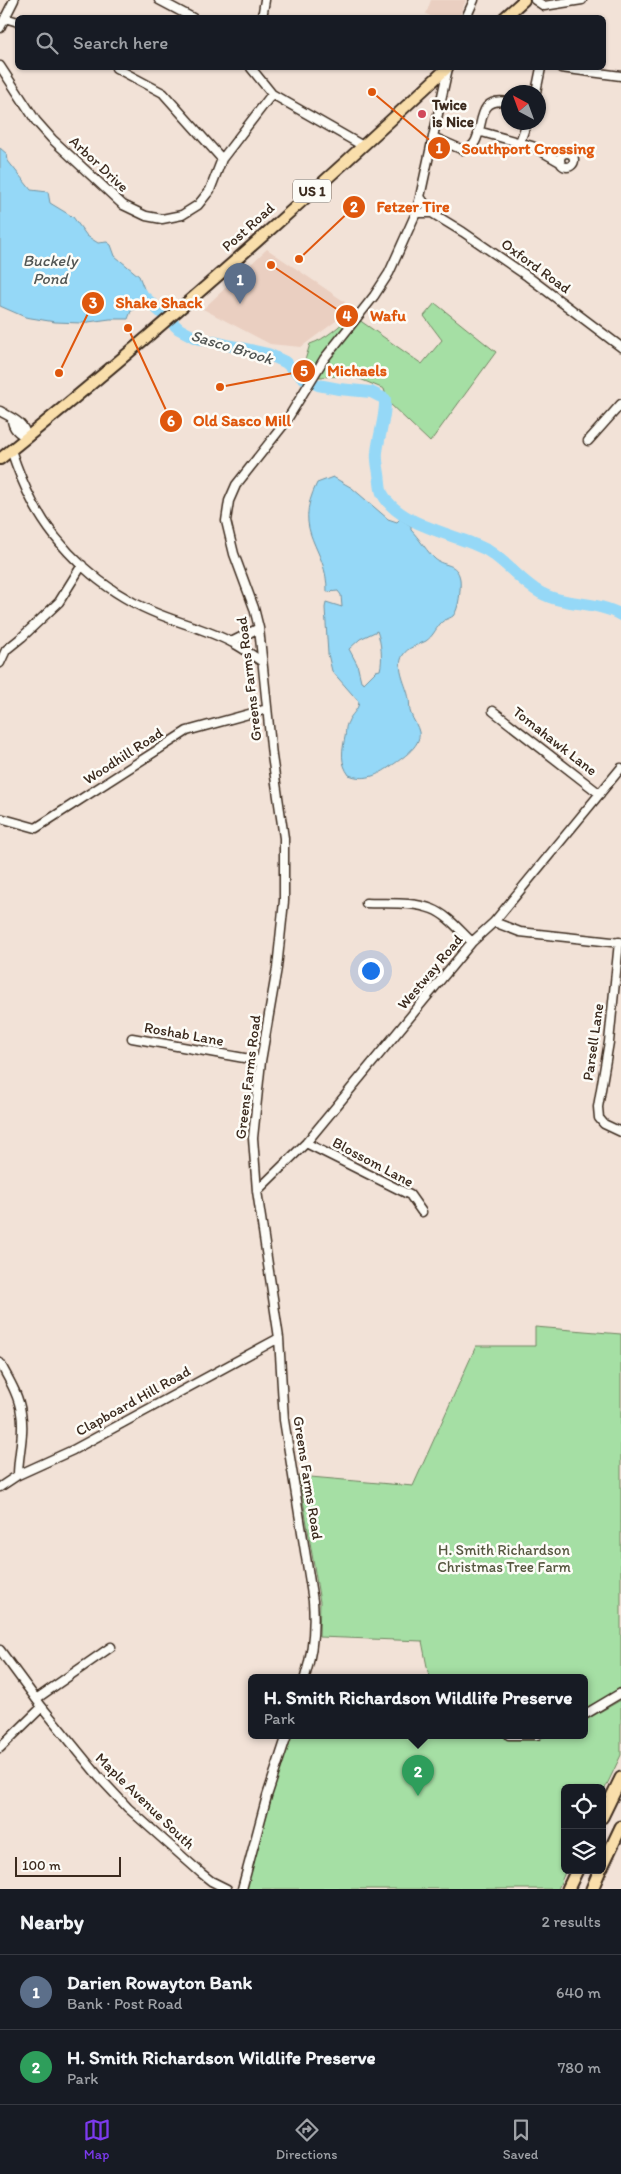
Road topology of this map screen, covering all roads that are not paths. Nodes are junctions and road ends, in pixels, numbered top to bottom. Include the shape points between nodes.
1 (14, 0) edge
2 (159, 0) edge
3 (265, 0) edge
4 (474, 0) edge
5 (524, 0) edge
6 (534, 0) edge
7 (582, 0) edge
8 (188, 15) edge
9 (262, 15) edge
10 (467, 15) edge
11 (507, 15) edge
12 (5, 18) junction
13 (15, 21) edge
14 (0, 28) edge
15 (0, 66) edge
16 (120, 70) edge
17 (253, 70) edge
18 (446, 70) edge
19 (448, 70) edge
20 (541, 70) edge
21 (576, 70) edge
22 (621, 76) edge
23 (537, 85) edge
24 (272, 94) junction
25 (501, 102) edge
26 (524, 130) edge
27 (478, 131) junction
28 (433, 137) junction
29 (520, 142) junction
30 (363, 146) junction
31 (222, 159) junction
32 (560, 162) dead end
33 (420, 197) junction
34 (416, 213) junction
35 (432, 213) junction
36 (621, 347) edge
37 (621, 404) edge
38 (0, 410) edge
39 (27, 437) junction
40 (588, 441) dead end
41 (11, 450) junction
42 (0, 459) edge
43 (82, 565) junction
44 (259, 628) junction
45 (231, 642) junction
46 (262, 661) junction
47 (0, 663) edge
48 (267, 709) junction
49 (493, 711) dead end
50 (621, 768) edge
51 (600, 794) junction
52 (0, 818) edge
53 (366, 903) dead end
54 (494, 922) junction
55 (472, 942) junction
56 (620, 942) edge
57 (132, 1038) dead end
58 (261, 1061) junction
59 (621, 1132) edge
60 (306, 1143) junction
61 (257, 1191) junction
62 (422, 1212) dead end
63 (279, 1338) junction
64 (0, 1363) edge
65 (18, 1475) junction
66 (0, 1487) edge
67 (111, 1647) dead end
68 (0, 1650) edge
69 (307, 1674) edge
70 (621, 1693) edge
71 (36, 1699) junction
72 (42, 1708) junction
73 (588, 1713) edge
74 (286, 1739) edge
75 (0, 1748) edge
76 (621, 1778) edge
77 (606, 1809) edge
78 (621, 1827) edge
79 (606, 1858) edge
80 (575, 1874) edge
81 (598, 1874) edge
82 (227, 1889) edge
83 (242, 1889) edge
84 (568, 1889) edge
85 (592, 1889) edge

1 - 12 street
2 - 8 street
3 - 9 street
4 - 10 street
5 - 11 main road
6 - 7 street via 544,6
12 - 13 street
12 - 14 street
15 - 31 street, Arbor Drive via 52,139 123,205 146,216 162,219 182,215 198,205 210,190
16 - 31 street via 163,93
17 - 24 street
18 - 30 main road, Post Road / US 1
19 - 28 street, Greens Farms Road
20 - 23 street
21 - 22 street
24 - 30 street
24 - 31 street, Arbor Drive
25 - 27 street via 494,102 486,108
26 - 29 street
27 - 28 street via 475,144 466,150
27 - 29 street
28 - 33 street, Greens Farms Road
29 - 32 street
30 - 39 main road, Post Road / US 1 via 158,328
33 - 34 street, Greens Farms Road
33 - 35 street, Oxford Road
34 - 35 street
34 - 44 street, Greens Farms Road via 389,273 306,387 285,423 236,485 229,501 226,521
35 - 36 street, Oxford Road via 493,252
37 - 40 street
38 - 39 street via 12,419 12,425 18,432
39 - 41 main road, US 1
41 - 42 main road, US 1
41 - 43 street via 40,516 55,538
43 - 45 street via 130,601
43 - 47 street via 59,602 6,650
44 - 45 street
44 - 46 street, Greens Farms Road
45 - 46 street
46 - 48 street, Greens Farms Road
48 - 52 street, Woodhill Road via 188,731 36,828
48 - 58 street, Greens Farms Road via 284,838 284,901 277,968
49 - 51 street, Tomahawk Lane
50 - 51 street, Westway Road
51 - 54 street, Westway Road
53 - 55 street via 415,904 434,910
54 - 55 street, Westway Road
54 - 56 street, Parsell Lane via 520,932
55 - 60 street, Westway Road
56 - 59 street, Parsell Lane via 598,1107 599,1118 604,1124
57 - 58 street, Roshab Lane
58 - 61 street, Greens Farms Road via 253,1138
60 - 61 street, Westway Road
60 - 62 street, Blossom Lane via 410,1196
61 - 63 street, Greens Farms Road
63 - 65 street, Clapboard Hill Road via 72,1450
63 - 69 street, Greens Farms Road via 284,1420 315,1623
64 - 65 street via 21,1412
65 - 66 street, Clapboard Hill Road
67 - 71 street
68 - 71 street, Maple Avenue South
70 - 73 street
71 - 72 street, Maple Avenue South
72 - 75 street
72 - 82 street, Maple Avenue South via 112,1792 201,1874
74 - 83 street
76 - 77 highway
78 - 79 highway
80 - 84 highway
81 - 85 highway

